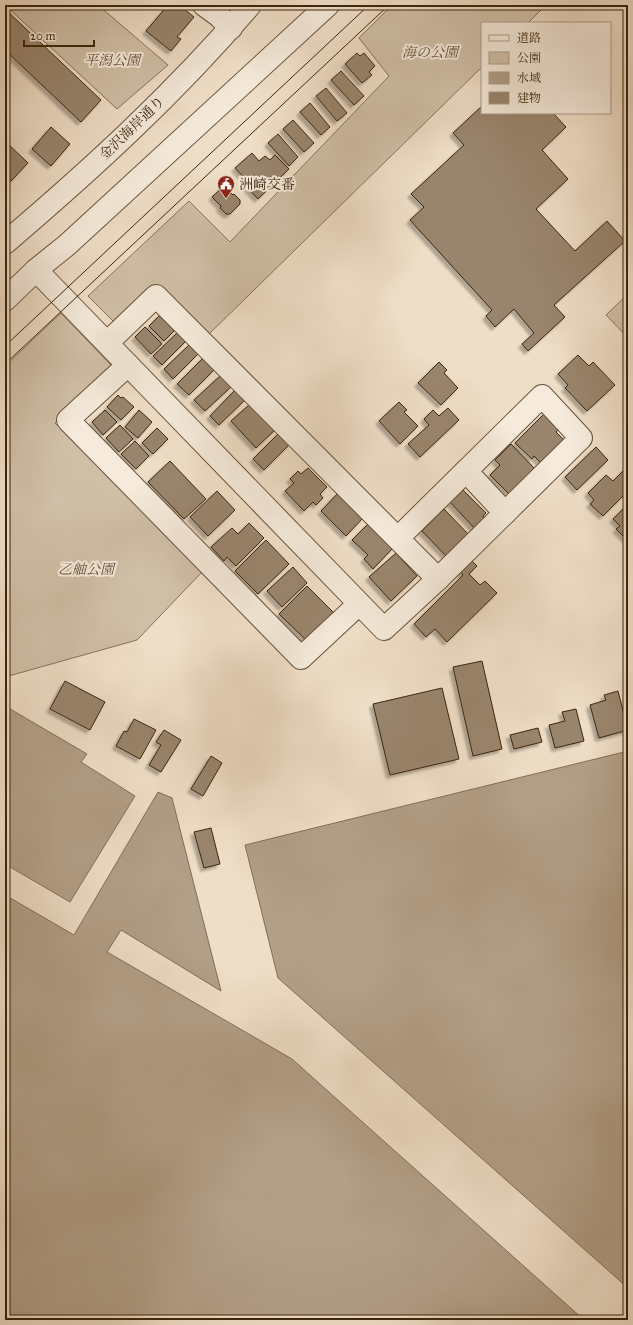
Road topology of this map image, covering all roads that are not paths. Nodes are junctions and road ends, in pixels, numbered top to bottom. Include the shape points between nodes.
1 (204, 5) edge
2 (250, 5) edge
3 (328, 5) edge
4 (231, 28) junction
5 (5, 243) edge
6 (36, 270) junction
7 (5, 300) edge
8 (107, 343) junction
9 (128, 365) junction
10 (466, 471) junction
11 (505, 513) junction
12 (398, 538) junction
13 (438, 579) junction
14 (359, 604) junction

1 - 4 street
2 - 4 street, 金沢海岸通り
3 - 6 street via 67,245
4 - 5 street, 金沢海岸通り via 153,110 46,209
6 - 7 street
6 - 8 street
8 - 9 street
8 - 12 street via 156,296
9 - 14 street
9 - 14 street via 68,420 301,658
10 - 11 street
10 - 11 street via 542,396 581,438
10 - 12 street
11 - 13 street
12 - 13 street
13 - 14 street via 384,629

